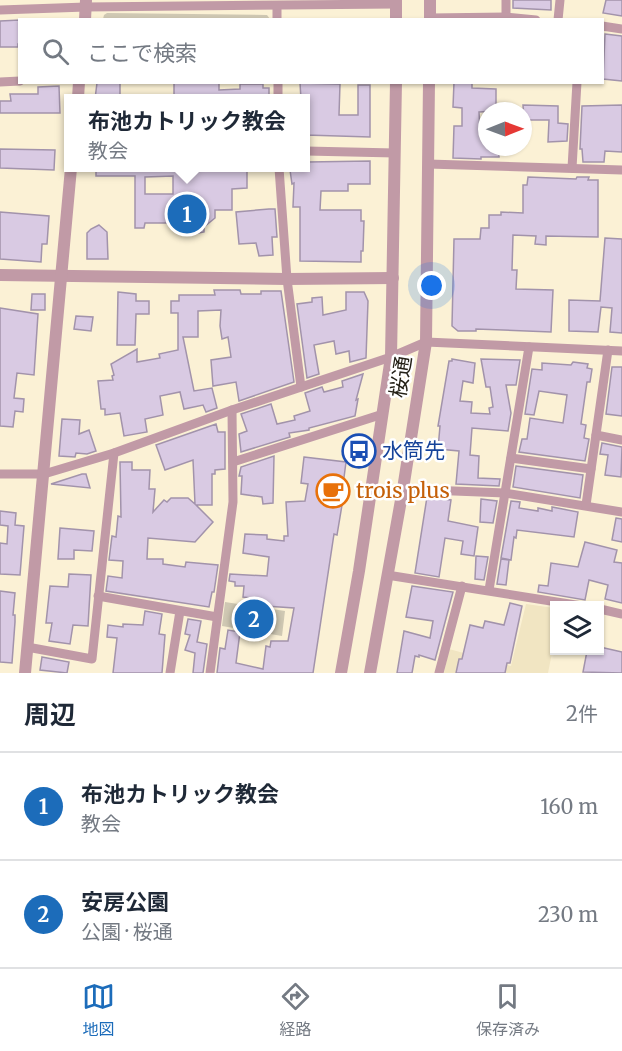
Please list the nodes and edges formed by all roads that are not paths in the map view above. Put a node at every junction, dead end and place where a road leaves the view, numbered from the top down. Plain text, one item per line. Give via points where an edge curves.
1 (430, 0) edge
2 (506, 0) edge
3 (560, 0) edge
4 (396, 2) edge
5 (314, 3) edge
6 (277, 6) junction
7 (86, 9) edge
8 (0, 10) edge
9 (506, 16) junction
10 (277, 18) edge
11 (396, 18) edge
12 (430, 18) edge
13 (455, 18) edge
14 (521, 18) edge
15 (558, 18) edge
16 (604, 27) edge
17 (622, 29) edge
18 (18, 81) edge
19 (0, 82) edge
20 (396, 84) edge
21 (429, 84) edge
22 (577, 84) edge
23 (310, 151) edge
24 (396, 153) junction
25 (428, 165) junction
26 (572, 168) junction
27 (622, 170) edge
28 (71, 172) edge
29 (279, 172) edge
30 (0, 275) edge
31 (61, 276) junction
32 (287, 279) junction
33 (393, 279) junction
34 (426, 342) junction
35 (529, 347) junction
36 (608, 350) junction
37 (622, 351) edge
38 (391, 357) junction
39 (301, 387) junction
40 (232, 410) junction
41 (383, 414) junction
42 (596, 435) junction
43 (622, 440) edge
44 (114, 453) junction
45 (511, 458) junction
46 (232, 462) junction
47 (591, 469) junction
48 (0, 474) edge
49 (44, 474) junction
50 (403, 489) junction
51 (505, 493) junction
52 (586, 505) junction
53 (622, 512) edge
54 (387, 575) junction
55 (462, 586) junction
56 (489, 590) junction
57 (98, 596) junction
58 (553, 601) edge
59 (604, 610) edge
60 (180, 611) junction
61 (622, 614) edge
62 (217, 617) junction
63 (27, 647) junction
64 (25, 673) edge
65 (170, 673) edge
66 (210, 673) edge
67 (341, 673) edge
68 (370, 673) edge
69 (439, 673) edge

1 - 12 street
2 - 9 street
3 - 15 street
4 - 5 street
4 - 11 street
5 - 6 street
6 - 7 street
6 - 10 street
7 - 8 street
9 - 13 street
9 - 14 street
16 - 17 street
18 - 19 street
20 - 24 street, 桜通
21 - 25 street, 桜通
22 - 26 street
23 - 24 street
24 - 33 street, 桜通
25 - 26 street
25 - 34 street, 桜通
26 - 27 street
28 - 31 street
29 - 32 street
30 - 31 street
31 - 32 street
31 - 49 street
32 - 33 street
32 - 39 street
33 - 38 street, 桜通
34 - 35 street
34 - 38 street
34 - 50 street, 桜通
35 - 36 street
35 - 45 street
36 - 37 street
36 - 42 street
38 - 39 street
38 - 41 street, 桜通
39 - 40 street
40 - 44 street
40 - 46 street
41 - 46 street
41 - 67 street, 桜通
42 - 43 street
42 - 47 street
44 - 49 street
44 - 57 street
45 - 47 street
45 - 51 street
46 - 62 street via 233,502
47 - 52 street
48 - 49 street
49 - 63 street
50 - 51 street
50 - 54 street, 桜通
51 - 52 street
51 - 56 street
52 - 53 street
54 - 55 street
54 - 68 street, 桜通
55 - 56 street
55 - 69 street
56 - 58 street
57 - 60 street
57 - 63 street via 92,659
59 - 61 street
60 - 62 street
60 - 65 street
62 - 66 street
63 - 64 street

